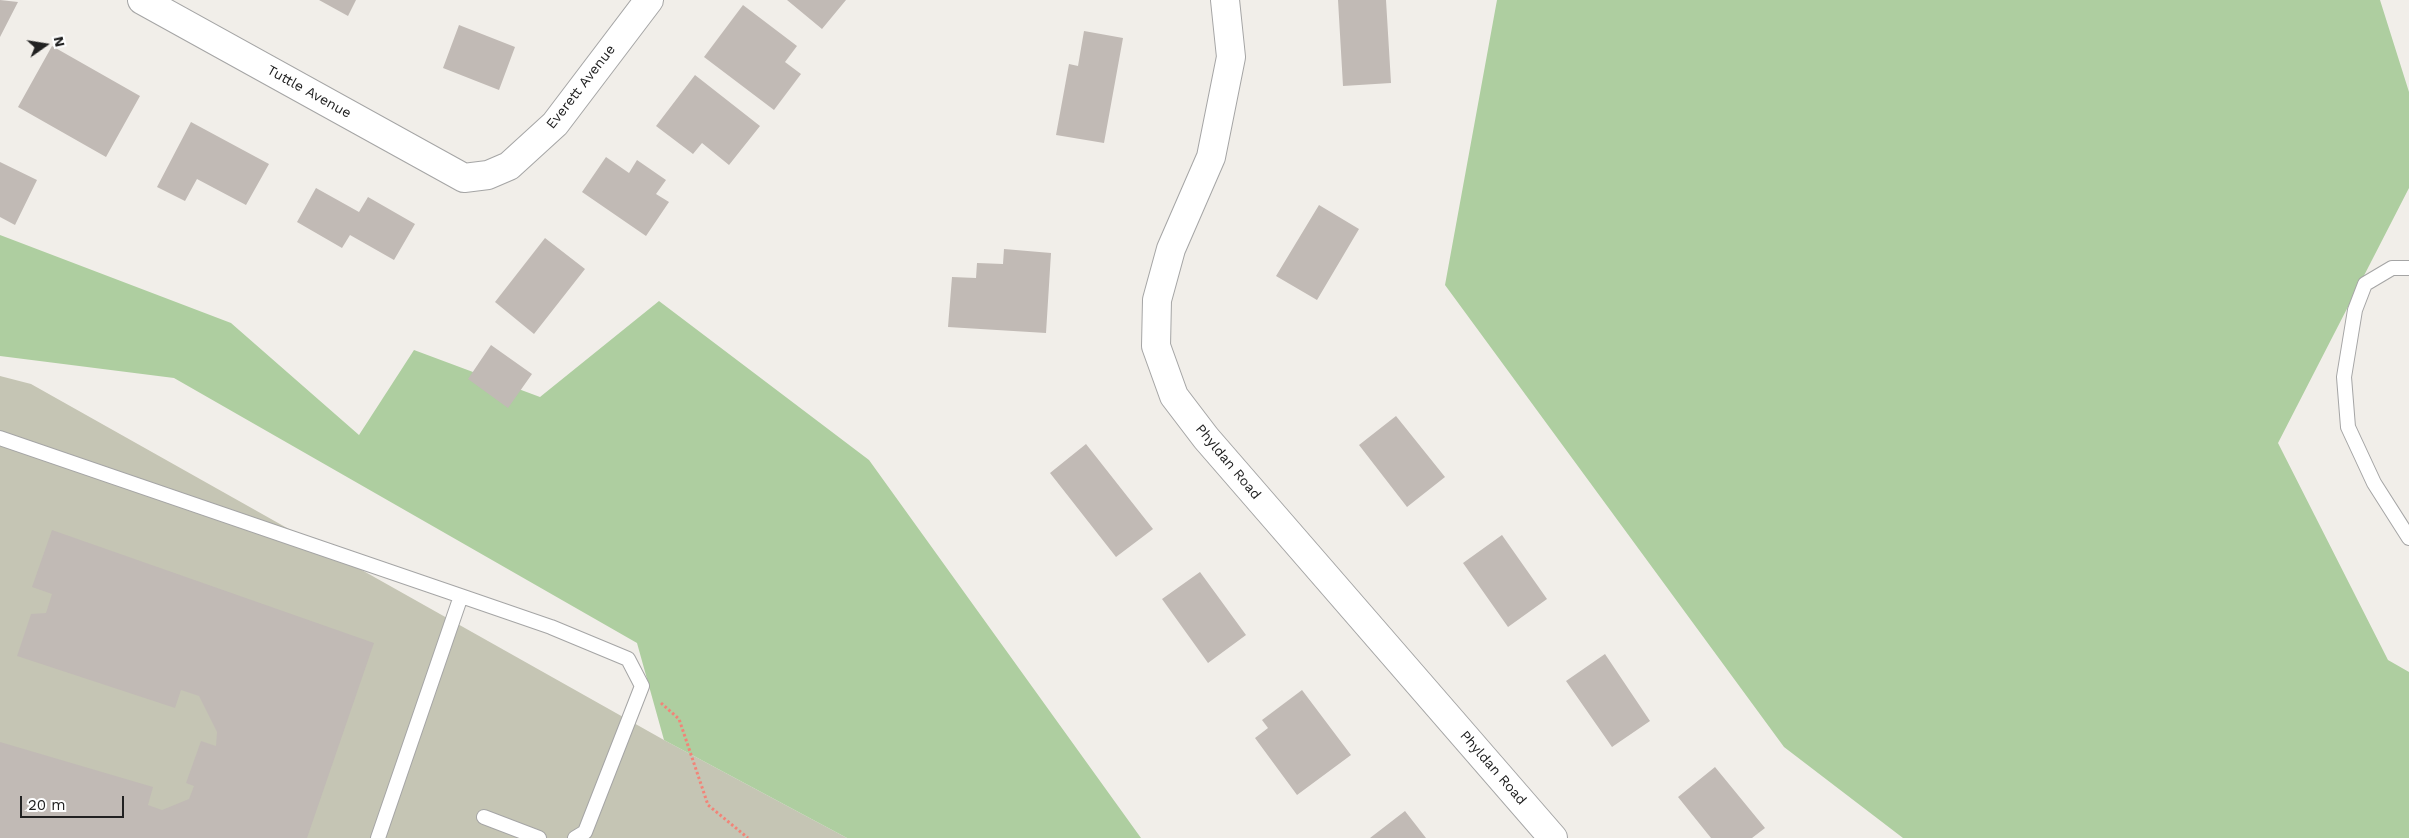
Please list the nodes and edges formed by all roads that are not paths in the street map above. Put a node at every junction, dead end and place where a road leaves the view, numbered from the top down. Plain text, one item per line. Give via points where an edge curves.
1 (142, 0) edge
2 (649, 0) edge
3 (1224, 0) edge
4 (478, 176) joint
5 (2409, 268) edge
6 (0, 438) edge
7 (2409, 538) edge
8 (462, 596) junction
9 (484, 817) dead end
10 (378, 838) edge
11 (539, 838) edge
12 (576, 838) edge
13 (1553, 838) edge

1 - 4 street, Tuttle Avenue via 464,178
2 - 4 street, Everett Avenue via 555,124 509,166
3 - 13 street, Phyldan Road via 1231,57 1211,157 1171,250 1157,300 1156,346 1174,396 1206,438
5 - 7 lane via 2392,268 2365,284 2355,310 2344,377 2348,426 2374,483
6 - 8 lane
8 - 10 lane
8 - 12 lane via 628,659 642,686 585,832
9 - 11 lane

